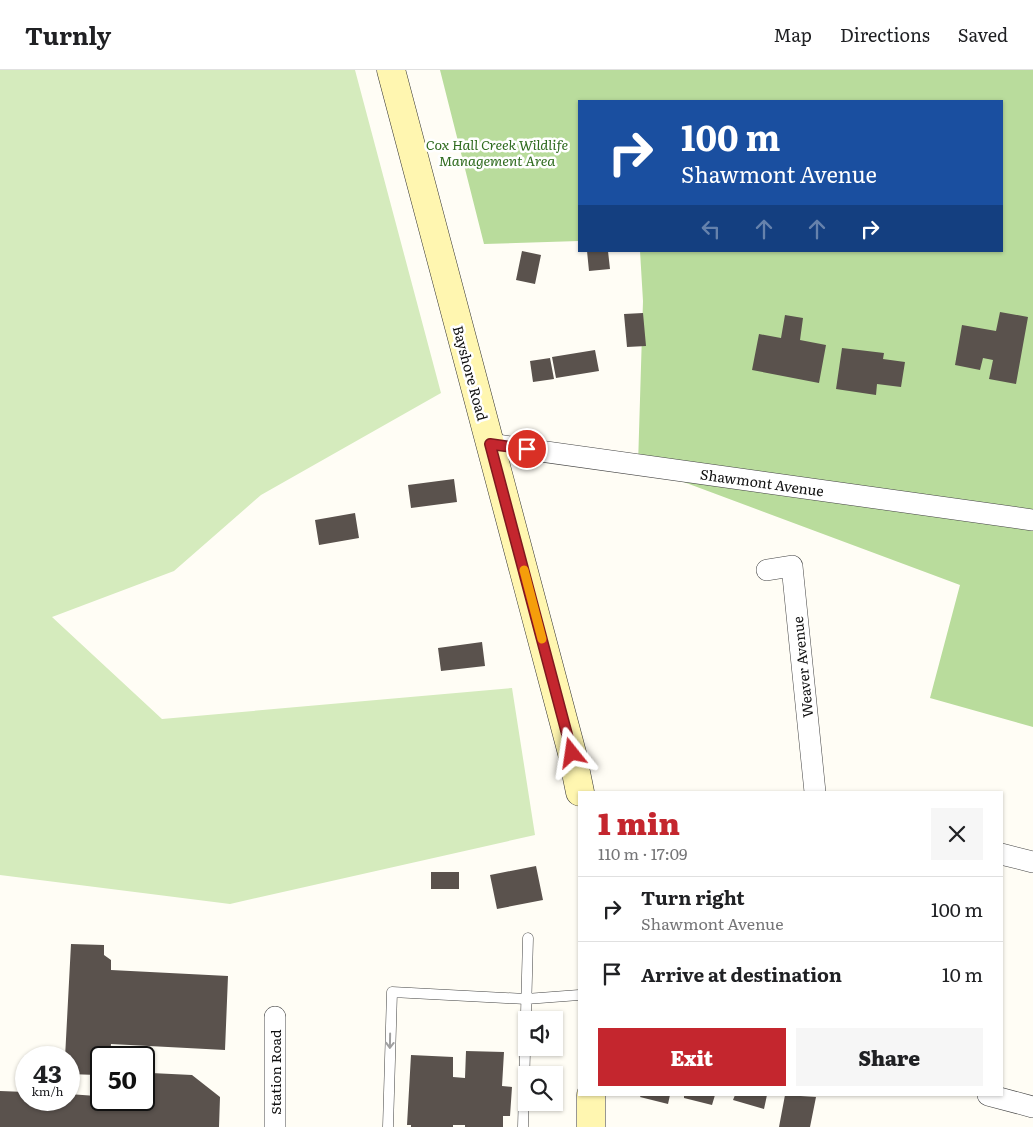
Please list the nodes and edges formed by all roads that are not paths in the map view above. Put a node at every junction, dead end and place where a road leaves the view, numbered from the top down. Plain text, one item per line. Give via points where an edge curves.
1 (391, 70) edge
2 (490, 444) junction
3 (1033, 520) edge
4 (767, 570) dead end
5 (580, 791) edge
6 (815, 791) edge
7 (1003, 854) edge
8 (1033, 862) edge
9 (528, 938) dead end
10 (578, 995) edge
11 (526, 999) junction
12 (275, 1016) dead end
13 (592, 1096) edge
14 (992, 1096) edge
15 (1033, 1107) edge
16 (275, 1127) edge
17 (388, 1127) edge
18 (523, 1127) edge
19 (591, 1127) edge

1 - 2 main road, Bayshore Road
2 - 3 street, Shawmont Avenue
2 - 5 main road, Bayshore Road
4 - 6 street, Weaver Avenue via 792,566
7 - 8 street
9 - 11 lane
10 - 11 lane
11 -> 17 lane via 392,992
11 - 18 lane
12 - 16 street, Station Road
13 - 19 main road
14 - 15 street

